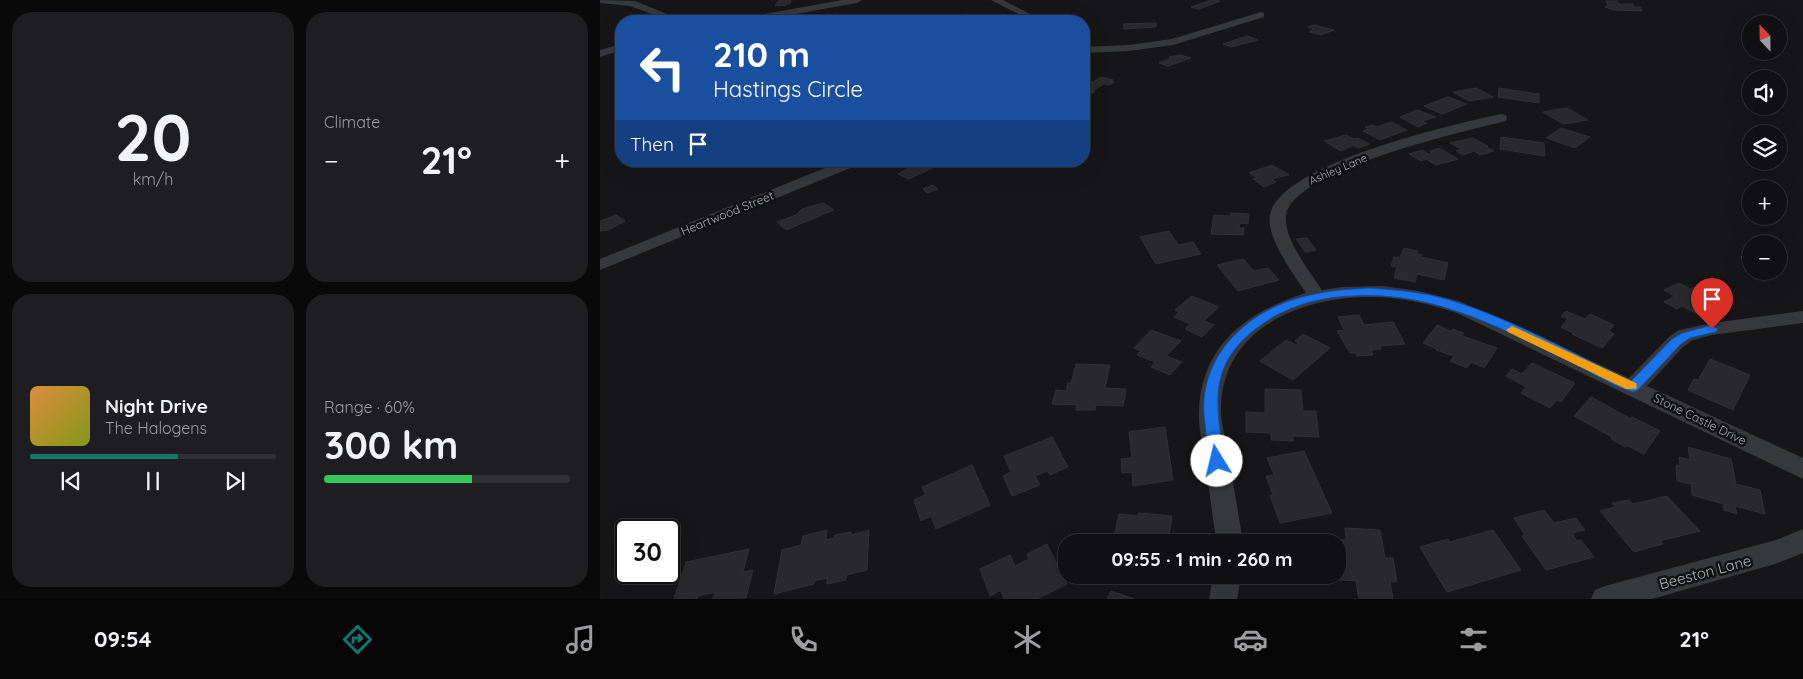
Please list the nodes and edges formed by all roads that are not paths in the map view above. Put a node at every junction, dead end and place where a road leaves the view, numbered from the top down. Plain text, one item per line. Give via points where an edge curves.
1 (600, 0) edge
2 (857, 0) edge
3 (996, 0) edge
4 (835, 2) edge
5 (663, 15) edge
6 (771, 15) edge
7 (1027, 15) edge
8 (1261, 15) dead end
9 (615, 48) edge
10 (1090, 50) edge
11 (600, 54) edge
12 (1501, 118) dead end
13 (840, 167) edge
14 (600, 264) edge
15 (1317, 296) junction
16 (1803, 318) edge
17 (1633, 387) junction
18 (1803, 469) edge
19 (1229, 534) edge
20 (1803, 541) edge
21 (1226, 584) edge
22 (1223, 599) edge
23 (1605, 599) edge

1 - 5 street via 632,3
2 - 4 street
3 - 7 street
4 - 6 street
8 - 10 street via 1173,42
9 - 11 street
12 - 15 street, Ashley Lane via 1449,130 1349,163 1322,174 1286,198 1278,214 1280,234
13 - 14 street, Heartwood Street
15 - 17 street, Stone Castle Drive via 1380,292 1446,302 1483,316
15 - 19 street, Stone Castle Drive via 1270,313 1245,330 1225,353 1213,380 1210,411
16 - 17 street via 1712,329 1686,336 1676,342
17 - 18 street, Stone Castle Drive
20 - 23 street, Beeston Lane via 1778,551
21 - 22 street

